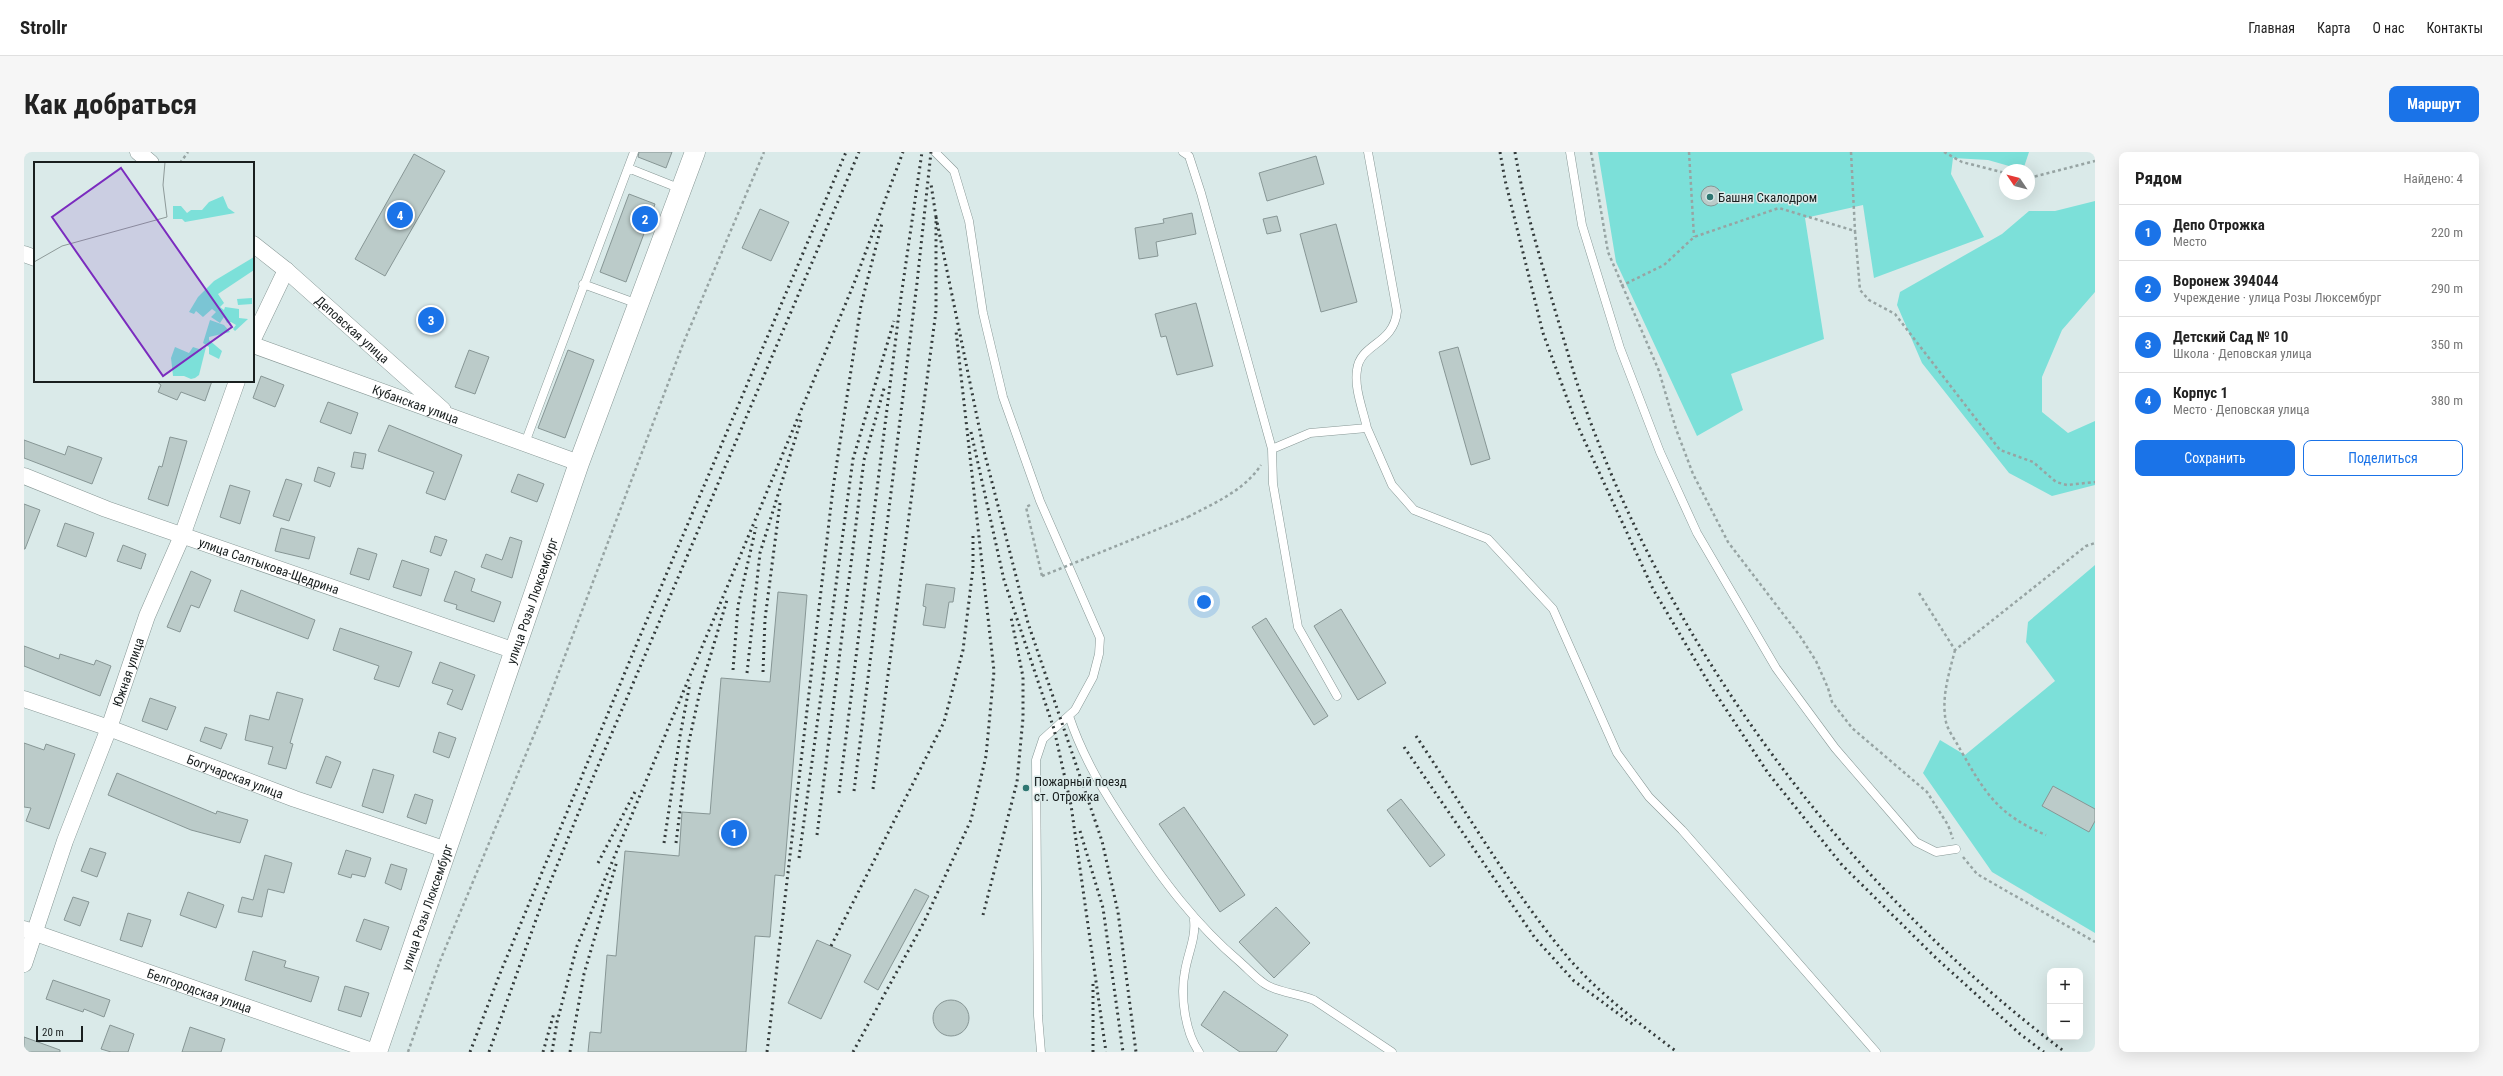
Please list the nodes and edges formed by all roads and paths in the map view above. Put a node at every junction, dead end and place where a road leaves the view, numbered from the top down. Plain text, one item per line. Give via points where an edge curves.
1 (138, 152) edge
2 (188, 152) edge
3 (634, 152) edge
4 (695, 152) edge
5 (764, 152) edge
6 (935, 152) edge
7 (1183, 152) edge
8 (1368, 152) edge
9 (1570, 152) edge
10 (1591, 152) edge
11 (1689, 152) edge
12 (1851, 152) edge
13 (1944, 152) edge
14 (2095, 161) edge
15 (150, 162) edge
16 (181, 162) edge
17 (628, 168) junction
18 (1999, 171) edge
19 (2035, 176) edge
20 (681, 189) junction
21 (1855, 232) junction
22 (1694, 237) junction
23 (254, 245) edge
24 (24, 254) edge
25 (34, 258) edge
26 (286, 270) junction
27 (583, 284) junction
28 (1621, 286) junction
29 (638, 304) junction
30 (254, 337) edge
31 (254, 344) edge
32 (237, 382) edge
33 (450, 416) junction
34 (1367, 428) junction
35 (525, 443) junction
36 (1272, 449) junction
37 (579, 463) junction
38 (24, 476) edge
39 (2095, 482) edge
40 (1026, 507) dead end
41 (182, 536) junction
42 (2095, 543) edge
43 (1919, 593) dead end
44 (1954, 650) junction
45 (515, 652) junction
46 (1337, 696) dead end
47 (24, 699) edge
48 (1069, 716) junction
49 (109, 728) junction
50 (2046, 835) dead end
51 (1956, 848) junction
52 (447, 850) junction
53 (1194, 920) junction
54 (29, 931) edge
55 (2095, 942) edge
56 (24, 964) edge
57 (376, 1052) edge
58 (408, 1052) edge
59 (1041, 1052) edge
60 (1198, 1052) edge
61 (1392, 1052) edge
62 (1876, 1052) edge

1 - 15 street
2 - 16 path
3 - 17 lane
4 - 20 street, улица Розы Люксембург
5 - 58 path via 683,344 546,706 440,961
6 - 48 lane via 954,171 970,221 983,313 1003,397 1040,501 1100,638 1100,654 1093,677
7 - 36 lane via 1190,156
8 - 34 lane via 1397,311 1396,324 1390,334 1367,351 1357,368 1356,379
9 - 51 lane via 1582,225 1620,348 1660,452 1697,533 1776,668 1835,748 1916,842 1936,852
10 - 28 path via 1608,252
11 - 22 path
12 - 21 path
13 - 18 path via 1962,162
14 - 19 path
17 - 20 lane
17 - 27 lane
20 - 29 street, улица Розы Люксембург
21 - 22 path via 1779,208
21 - 39 path via 1860,290 1869,300 1895,314 2000,450 2032,462 2056,482 2067,485
22 - 28 path via 1664,264
23 - 26 street, Деповская улица
24 - 25 street
26 - 30 street
26 - 33 street, Деповская улица
27 - 29 lane
27 - 35 lane
28 - 51 path via 1658,371 1693,474 1728,542 1800,636 1816,661 1832,702 1852,728 1927,792 1948,825
29 - 37 street, улица Розы Люксембург
31 - 33 street, Кубанская улица
32 - 41 street, Южная улица
33 - 35 street, Кубанская улица
34 - 36 lane via 1310,433
34 - 62 lane via 1392,485 1414,510 1488,539 1553,608 1617,752 1649,796 1682,830
35 - 37 street, Кубанская улица
36 - 40 path, bridge via 1252,478 1229,496 1188,517 1042,576
36 - 46 lane via 1273,484 1298,627
37 - 45 street, улица Розы Люксембург
38 - 41 street, улица Салтыкова-Щедрина
41 - 45 street, улица Салтыкова-Щедрина
41 - 49 street, Южная улица via 147,616
42 - 44 path via 2086,546
43 - 44 path
44 - 50 path via 1944,691 1946,723 1995,804 2022,825
45 - 52 street, улица Розы Люксембург
47 - 49 street, Богучарская улица
48 - 53 lane via 1080,749 1109,799
48 - 59 lane via 1042,739 1036,760 1038,1016
49 - 52 street, Богучарская улица via 295,799
49 - 54 street, Южная улица
51 - 55 path via 1977,874
52 - 57 street, улица Розы Люксембург
53 - 60 lane via 1194,937 1184,972 1184,994 1189,1032
53 - 61 lane via 1266,984 1277,989 1300,993 1314,1000
54 - 56 street, Южная улица
54 - 57 street, Белгородская улица

